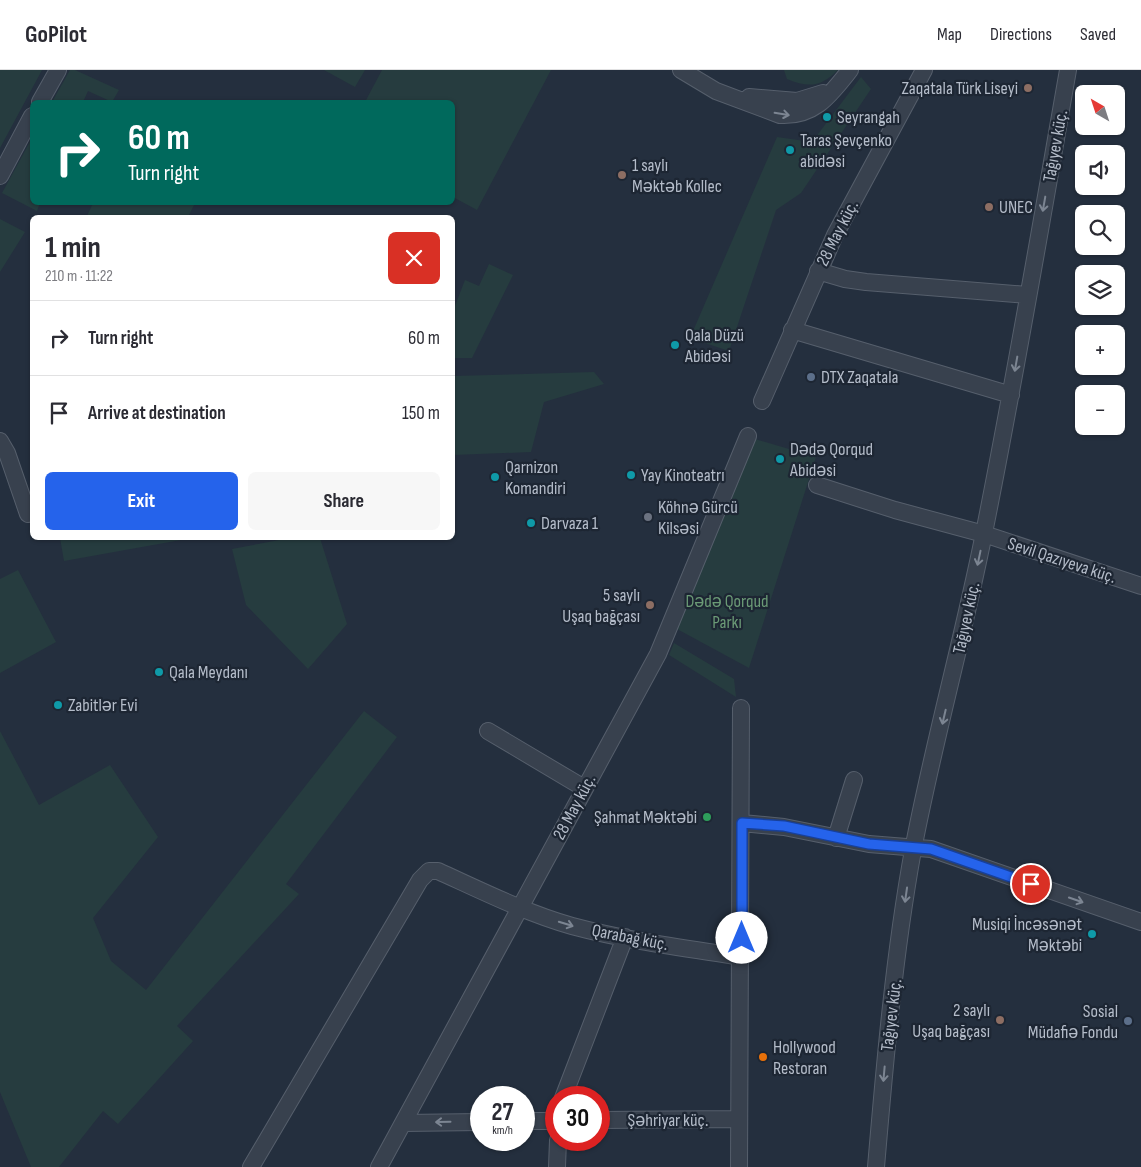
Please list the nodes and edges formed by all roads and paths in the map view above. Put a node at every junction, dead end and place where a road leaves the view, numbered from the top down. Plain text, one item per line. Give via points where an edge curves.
1 (58, 70) edge
2 (680, 70) edge
3 (850, 70) edge
4 (924, 70) edge
5 (1068, 70) edge
6 (41, 100) edge
7 (30, 120) edge
8 (0, 176) edge
9 (818, 271) junction
10 (1028, 295) junction
11 (792, 330) junction
12 (1011, 396) junction
13 (762, 402) dead end
14 (748, 436) dead end
15 (0, 441) edge
16 (817, 485) dead end
17 (28, 514) dead end
18 (984, 534) junction
19 (1141, 586) edge
20 (741, 708) dead end
21 (488, 731) dead end
22 (854, 780) dead end
23 (584, 788) junction
24 (742, 823) junction
25 (836, 838) junction
26 (914, 847) junction
27 (520, 908) junction
28 (1141, 922) edge
29 (625, 938) junction
30 (742, 957) junction
31 (568, 1086) edge
32 (738, 1119) junction
33 (610, 1120) edge
34 (470, 1122) edge
35 (404, 1123) junction
36 (558, 1151) edge
37 (251, 1167) edge
38 (378, 1167) edge
39 (557, 1167) edge
40 (739, 1167) edge
41 (876, 1167) edge

1 - 6 street
2 - 3 street via 716,91 780,115 800,115 820,104
4 - 9 street, 28 May küç.
5 -> 10 street, Tağıyev küç.
7 - 8 street
9 - 10 street via 866,282
9 - 11 street, 28 May küç.
10 -> 12 street, Tağıyev küç.
11 - 12 street
11 - 13 street, 28 May küç.
12 - 18 street, Tağıyev küç.
14 - 23 street, 28 May küç. via 667,634
15 - 17 street
16 - 18 street, Sevil Qazıyeva küç.
18 - 19 street, Sevil Qazıyeva küç.
18 -> 26 street, Tağıyev küç.
20 - 24 street
21 - 23 street
22 - 25 street
23 - 27 street, 28 May küç.
24 - 25 street via 768,824
24 - 30 street
25 - 26 street
26 -> 28 street via 950,854
26 -> 41 street, Tağıyev küç. via 888,1038
27 -> 29 street, Qarabağ küç. via 573,926
27 - 35 street, 28 May küç.
27 - 37 street, Qarabağ küç. via 438,871 429,871 420,880
29 - 30 street, Qarabağ küç.
29 - 31 street
30 - 32 street
32 - 33 street, Şəhriyar küç.
32 - 40 street
34 -> 35 street
35 - 38 street, 28 May küç.
36 - 39 street

